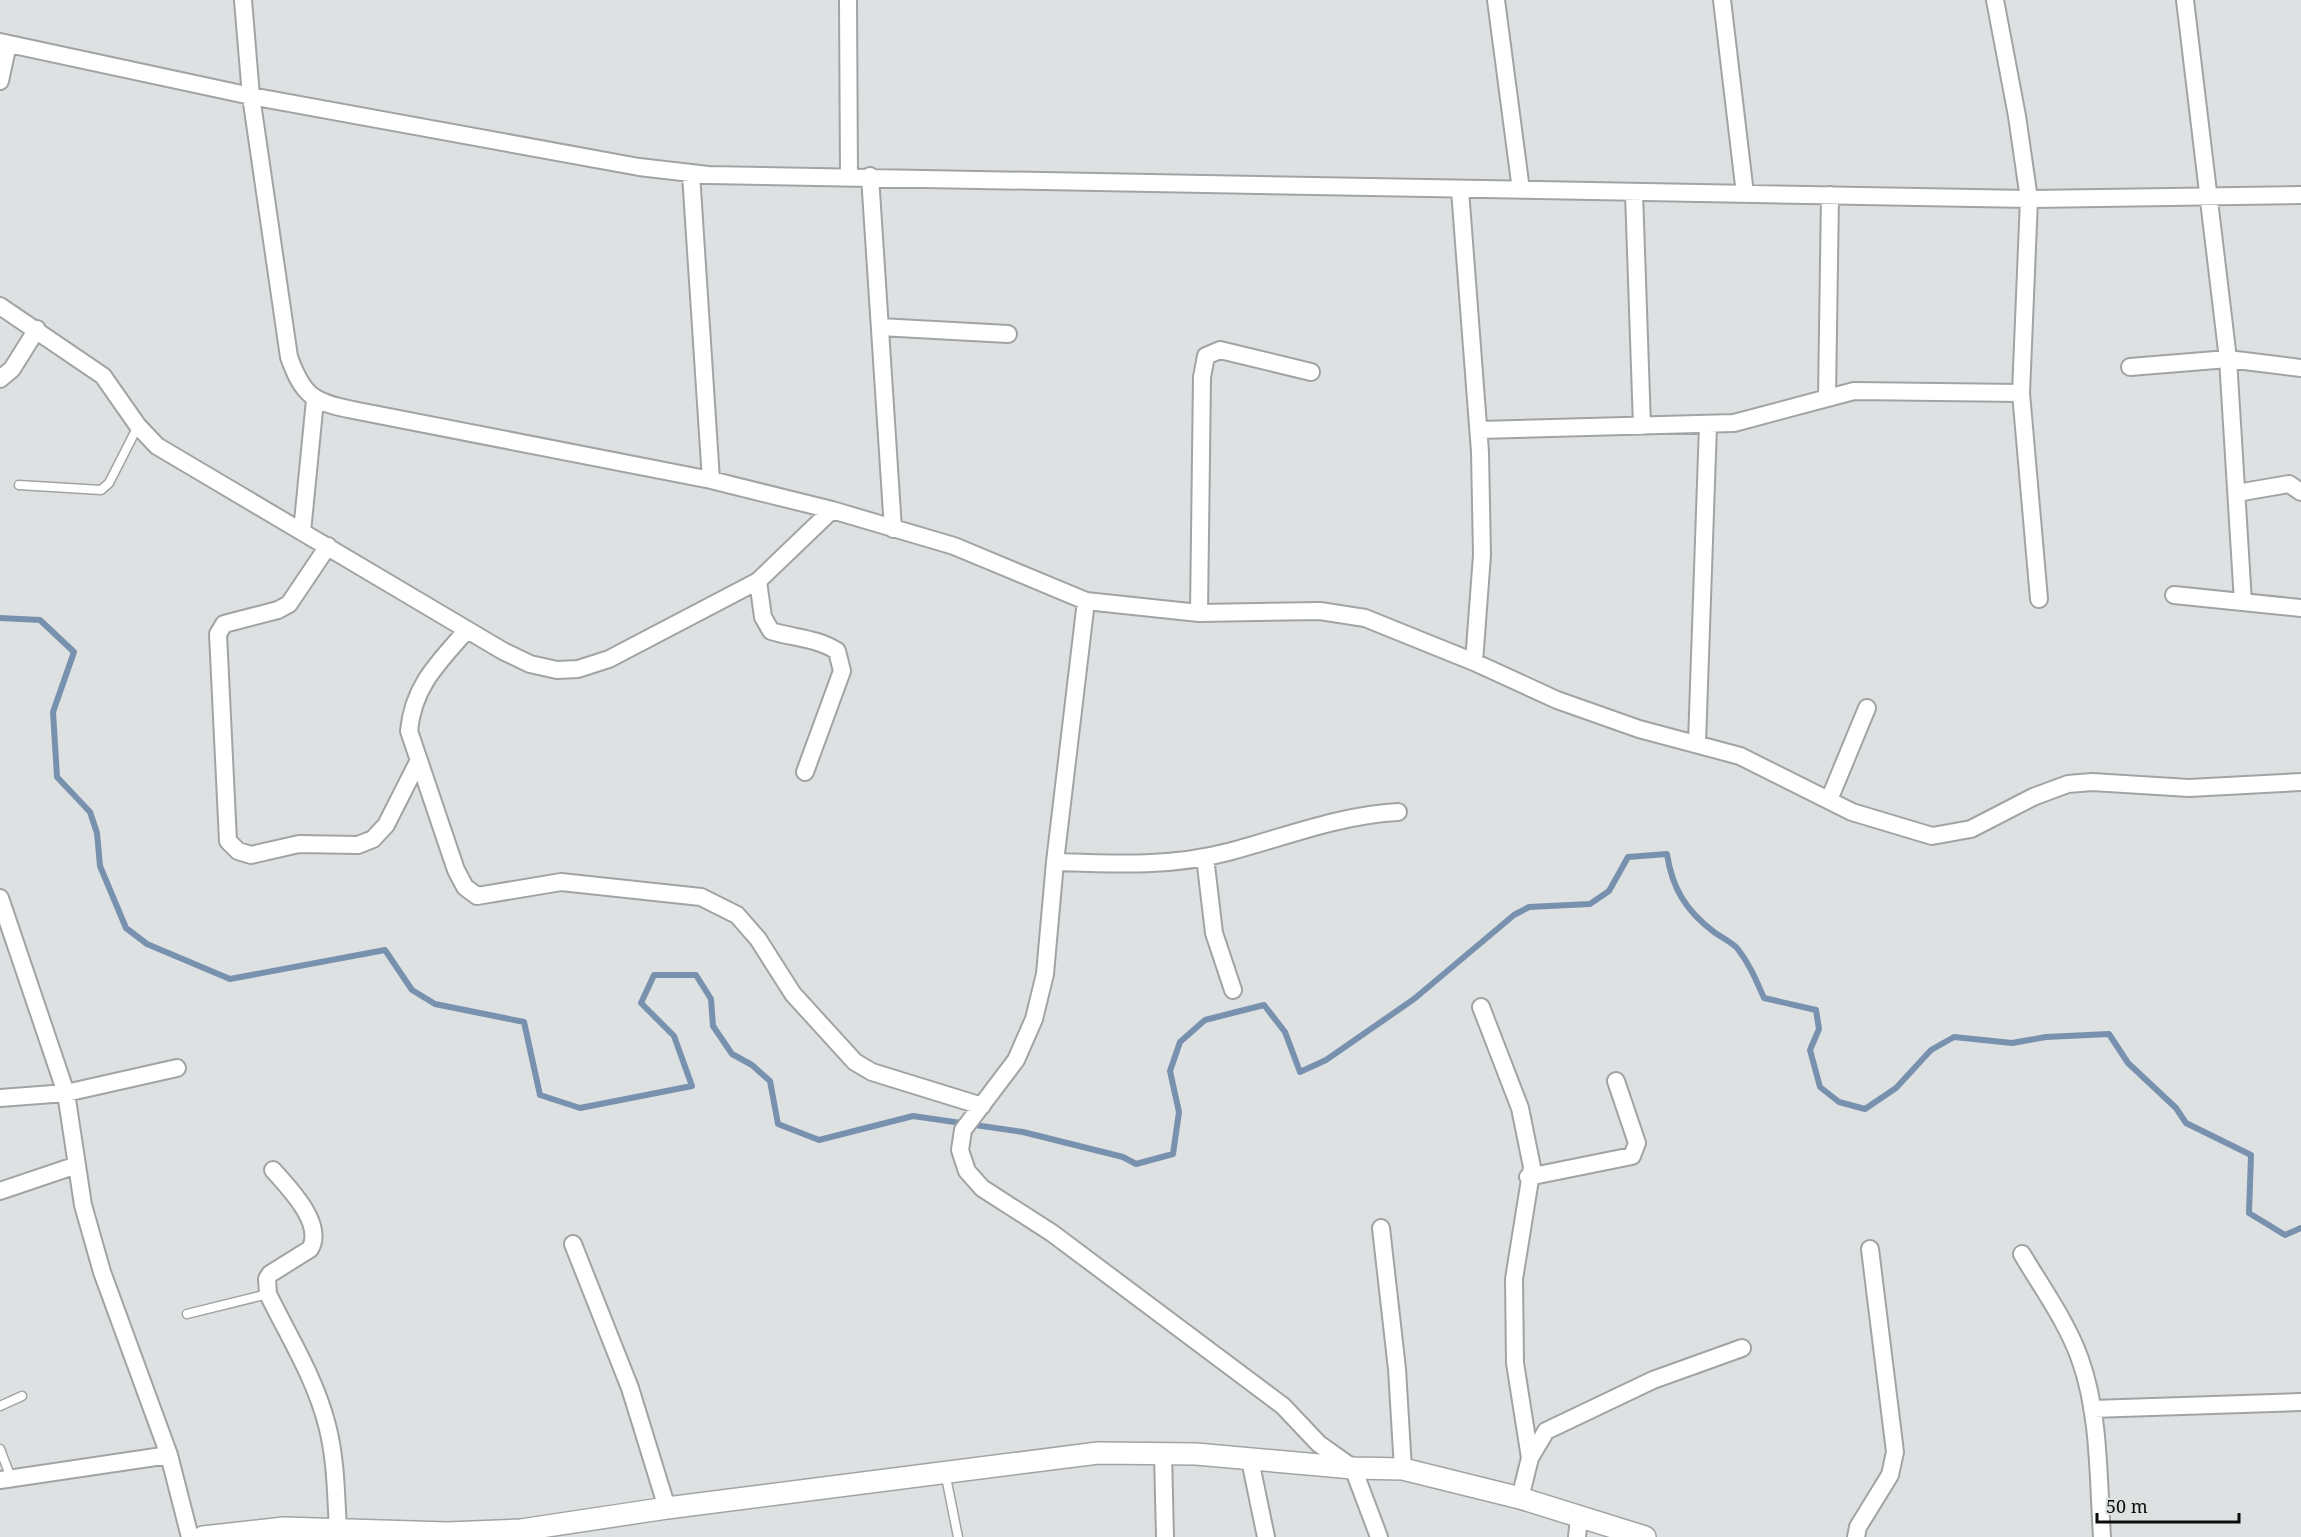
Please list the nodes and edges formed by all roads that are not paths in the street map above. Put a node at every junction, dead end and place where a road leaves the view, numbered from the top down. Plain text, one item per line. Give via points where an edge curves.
1 (243, 0) edge
2 (848, 0) edge
3 (1496, 0) edge
4 (1722, 0) edge
5 (1995, 0) edge
6 (2185, 0) edge
7 (4, 43) edge
8 (0, 81) edge
9 (251, 96) junction
10 (691, 174) junction
11 (849, 176) junction
12 (870, 176) junction
13 (1460, 190) junction
14 (1521, 190) junction
15 (1634, 193) junction
16 (1745, 194) junction
17 (1830, 195) junction
18 (2211, 195) junction
19 (2301, 195) edge
20 (2029, 199) junction
21 (0, 306) edge
22 (880, 327) junction
23 (37, 329) junction
24 (1008, 334) dead end
25 (2228, 359) junction
26 (2130, 367) dead end
27 (2301, 368) edge
28 (1311, 372) dead end
29 (0, 379) edge
30 (2021, 393) junction
31 (1827, 397) junction
32 (315, 400) junction
33 (1708, 425) junction
34 (138, 426) junction
35 (1642, 426) junction
36 (1479, 430) junction
37 (711, 480) junction
38 (19, 485) dead end
39 (2301, 492) edge
40 (2236, 494) junction
41 (832, 510) junction
42 (893, 529) junction
43 (302, 532) junction
44 (328, 546) junction
45 (758, 581) junction
46 (2174, 595) dead end
47 (2039, 599) dead end
48 (1086, 601) junction
49 (2243, 602) junction
50 (2301, 608) edge
51 (1199, 613) junction
52 (467, 630) junction
53 (1474, 662) junction
54 (1867, 708) dead end
55 (1697, 743) junction
56 (419, 760) junction
57 (805, 772) dead end
58 (2301, 782) edge
59 (1829, 800) junction
60 (1398, 812) dead end
61 (1205, 857) junction
62 (1055, 862) junction
63 (0, 898) edge
64 (1233, 990) dead end
65 (1481, 1007) dead end
66 (177, 1068) dead end
67 (1617, 1081) dead end
68 (66, 1093) junction
69 (0, 1098) edge
70 (982, 1106) junction
71 (77, 1165) junction
72 (273, 1170) dead end
73 (1528, 1177) junction
74 (0, 1191) edge
75 (1381, 1228) dead end
76 (573, 1244) dead end
77 (1870, 1249) dead end
78 (2022, 1254) dead end
79 (268, 1294) junction
80 (187, 1314) dead end
81 (1742, 1348) dead end
82 (22, 1396) dead end
83 (2301, 1402) edge
84 (0, 1406) edge
85 (2092, 1409) junction
86 (0, 1449) edge
87 (1163, 1454) junction
88 (169, 1455) junction
89 (1530, 1458) junction
90 (1250, 1460) junction
91 (1353, 1468) junction
92 (1403, 1469) junction
93 (944, 1472) junction
94 (5, 1479) edge
95 (1520, 1498) junction
96 (667, 1508) junction
97 (1578, 1528) edge
98 (338, 1531) junction
99 (523, 1533) edge
100 (190, 1537) edge
101 (203, 1537) edge
102 (958, 1537) edge
103 (1165, 1537) edge
104 (1266, 1537) edge
105 (1379, 1537) edge
106 (1645, 1537) edge
107 (1856, 1537) edge
108 (2102, 1537) edge

1 - 9 street
2 - 11 street
3 - 14 street
4 - 16 street
5 - 20 street via 2018,116
6 - 18 street
7 - 8 street
7 - 9 street
9 - 10 street
9 - 32 street via 289,357 296,376
10 - 11 street
10 - 37 street
11 - 12 street
12 - 13 street
12 - 22 street
13 - 14 street
13 - 36 street
14 - 15 street
15 - 16 street
15 - 35 street
16 - 17 street
17 - 20 street
17 - 31 street
18 - 19 street
18 - 20 street
18 - 25 street
20 - 30 street
21 - 23 street
22 - 24 street
22 - 42 street
23 - 29 street via 12,369
23 - 34 street via 104,376
25 - 26 street
25 - 27 street
25 - 40 street
28 - 51 street via 1220,350 1206,356 1202,377
30 - 31 street via 1854,391
30 - 47 street
31 - 33 street via 1741,421
32 - 37 street
32 - 43 street
33 - 35 street
33 - 55 street
34 - 38 lane via 109,483 101,490
34 - 43 street via 157,446
35 - 36 street
36 - 53 street via 1482,555
37 - 41 street
39 - 40 street via 2289,484
40 - 49 street
41 - 42 street
41 - 45 street
42 - 48 street via 954,546
43 - 44 street
44 - 52 street
44 - 56 street via 289,604 224,624 218,634 228,841 251,855 299,844 358,845 373,839 386,825
45 - 52 street via 632,649 578,669 557,670 530,664
45 - 57 street via 763,617 771,632 822,641 837,651 842,671
46 - 49 street
48 - 51 street
48 - 62 street
49 - 50 street
51 - 53 street via 1345,614 1365,618
52 - 56 street via 434,668 411,708 409,731
53 - 55 street via 1593,714
54 - 59 street
55 - 59 street via 1751,761
56 - 70 street via 456,870 465,887 477,896 561,882 701,897 737,915 799,1001 855,1062 872,1072
58 - 59 street via 2189,788 2068,784 1971,829 1932,836 1865,817
60 - 61 street via 1347,818
61 - 62 street via 1132,864
61 - 64 street via 1214,933
62 - 70 street via 1045,974 1034,1019 1016,1060
63 - 68 street
65 - 73 street via 1520,1108 1532,1167
66 - 68 street
67 - 73 street via 1636,1143 1632,1156
68 - 69 street
68 - 71 street
70 - 91 street via 963,1130 960,1150 967,1171 982,1188 1052,1233 1283,1407 1319,1444
71 - 74 street
71 - 88 street via 102,1272
72 - 79 street via 302,1202 314,1243 270,1274
73 - 89 street via 1514,1279 1515,1363
75 - 92 street via 1397,1369
76 - 96 street via 630,1388
77 - 107 street via 1895,1452 1890,1475
78 - 85 street via 2073,1341
79 - 80 lane
79 - 98 street via 310,1376 327,1424
81 - 89 street via 1653,1380 1546,1431
82 - 84 lane
83 - 85 street
85 - 108 street
86 - 94 lane
87 - 90 street
87 - 93 street via 1065,1455
87 - 103 street
88 - 94 street
88 - 100 street
89 - 95 street
90 - 91 street
90 - 104 street
91 - 92 street
91 - 105 street
92 - 95 street
93 - 96 street
93 - 102 lane
95 - 97 street
96 - 99 street
97 - 106 street
98 - 99 street
98 - 101 street via 284,1528

